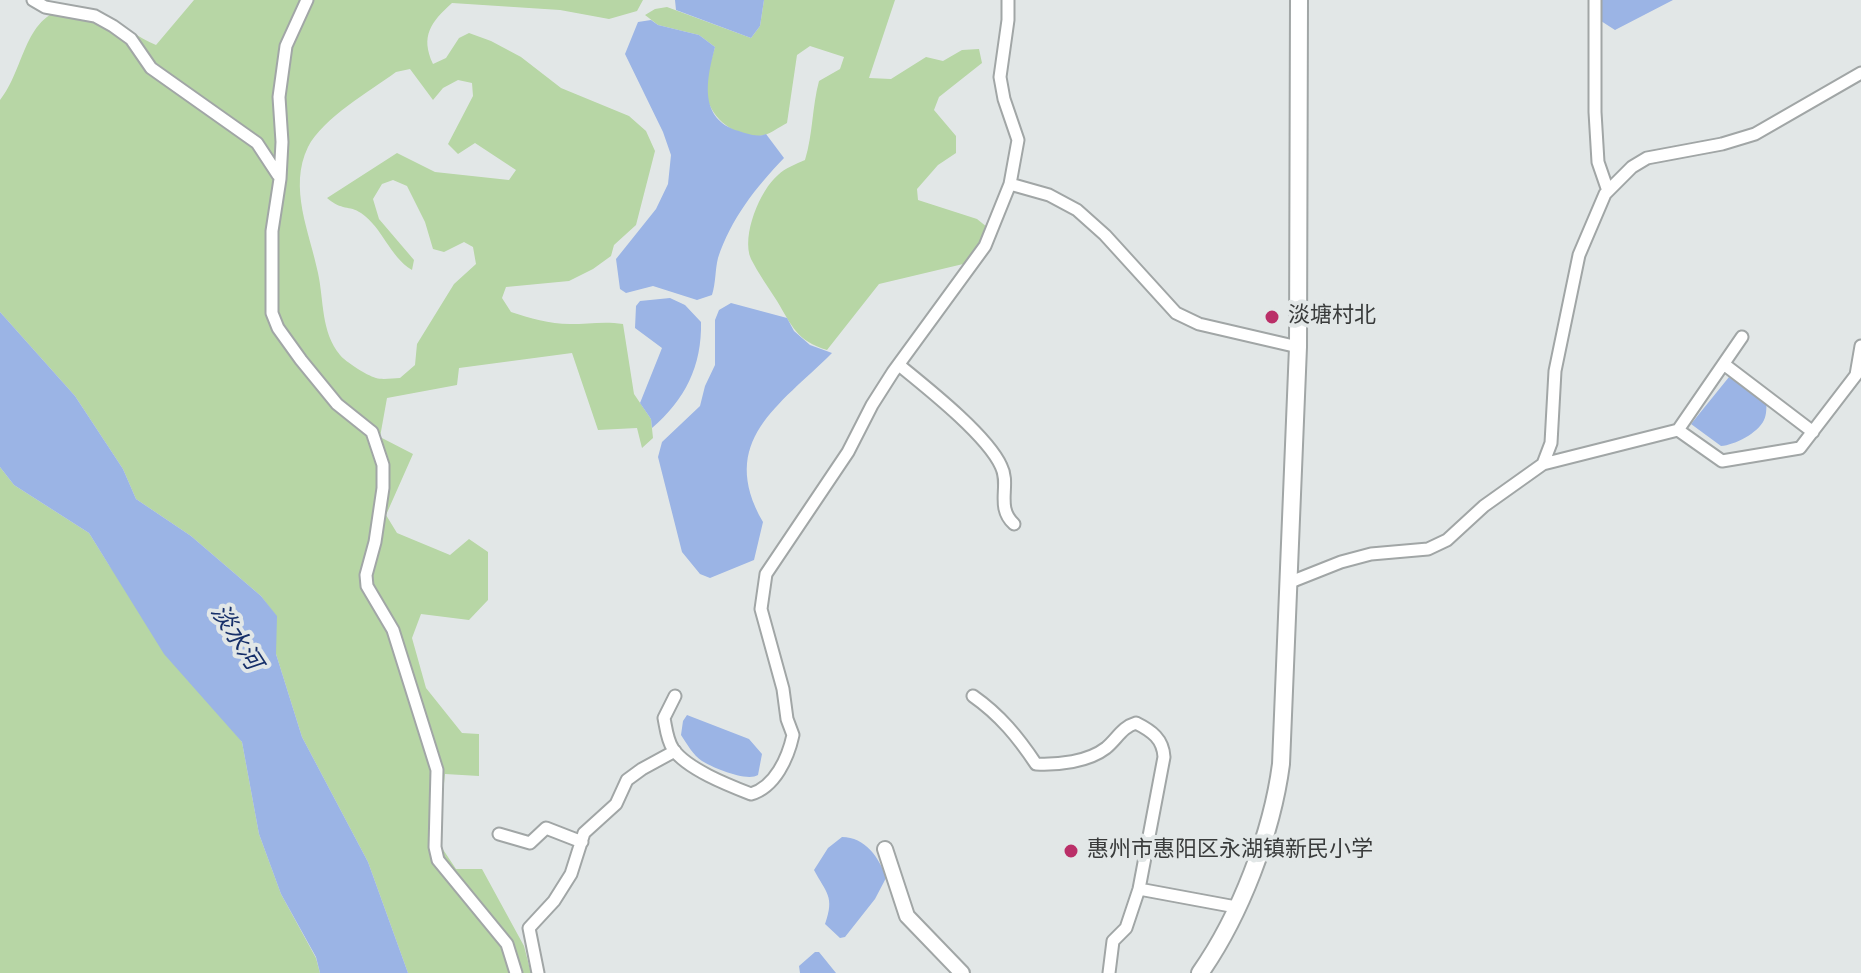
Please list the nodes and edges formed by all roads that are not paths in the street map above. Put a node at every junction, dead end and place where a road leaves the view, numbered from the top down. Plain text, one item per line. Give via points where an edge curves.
1 (33, 0) edge
2 (307, 0) edge
3 (1008, 0) edge
4 (1299, 0) edge
5 (1595, 0) edge
6 (1861, 73) edge
7 (280, 179) junction
8 (1010, 184) junction
9 (1608, 191) junction
10 (1742, 337) dead end
11 (1861, 346) edge
12 (1298, 347) junction
13 (899, 365) junction
14 (1725, 365) junction
15 (1678, 430) junction
16 (1813, 432) junction
17 (1543, 464) junction
18 (1014, 524) dead end
19 (1288, 583) junction
20 (675, 696) dead end
21 (973, 696) dead end
22 (675, 751) junction
23 (499, 834) dead end
24 (582, 842) junction
25 (885, 849) dead end
26 (1139, 889) junction
27 (1236, 907) junction
28 (516, 973) edge
29 (538, 973) edge
30 (962, 973) edge
31 (1109, 973) edge
32 (1200, 973) edge

1 - 7 street via 95,16 131,39 151,68 257,143
2 - 7 street via 286,46 279,97
3 - 8 street via 1000,77 1018,140
4 - 12 main road
5 - 9 street via 1598,162
6 - 9 street via 1755,134 1647,158
7 - 28 street via 272,231 272,313 337,404 372,432 383,465 383,488 367,586 393,630 437,770 438,860 507,944
8 - 12 street via 1077,210 1176,313 1199,324
8 - 13 street via 985,246
9 - 17 street via 1579,255 1555,371 1551,443
10 - 14 street
11 - 16 street via 1856,375
12 - 19 main road
13 - 18 street via 993,453 1003,468 1002,500
13 - 22 street via 766,574 761,609 793,735 782,766 751,794
14 - 15 street
14 - 16 street
15 - 16 street via 1722,461 1800,448
15 - 17 street
17 - 19 street via 1447,540 1428,549 1371,554
19 - 27 main road via 1280,775 1263,840
20 - 22 street via 664,718
21 - 26 street via 1016,734 1036,764 1087,758 1136,723 1152,730 1164,757
22 - 24 street via 627,780 616,804 590,825
23 - 24 street via 530,843 546,828
24 - 29 street via 571,874 529,928
25 - 30 street via 907,916
26 - 27 street
26 - 31 street via 1126,928 1113,941
27 - 32 main road

